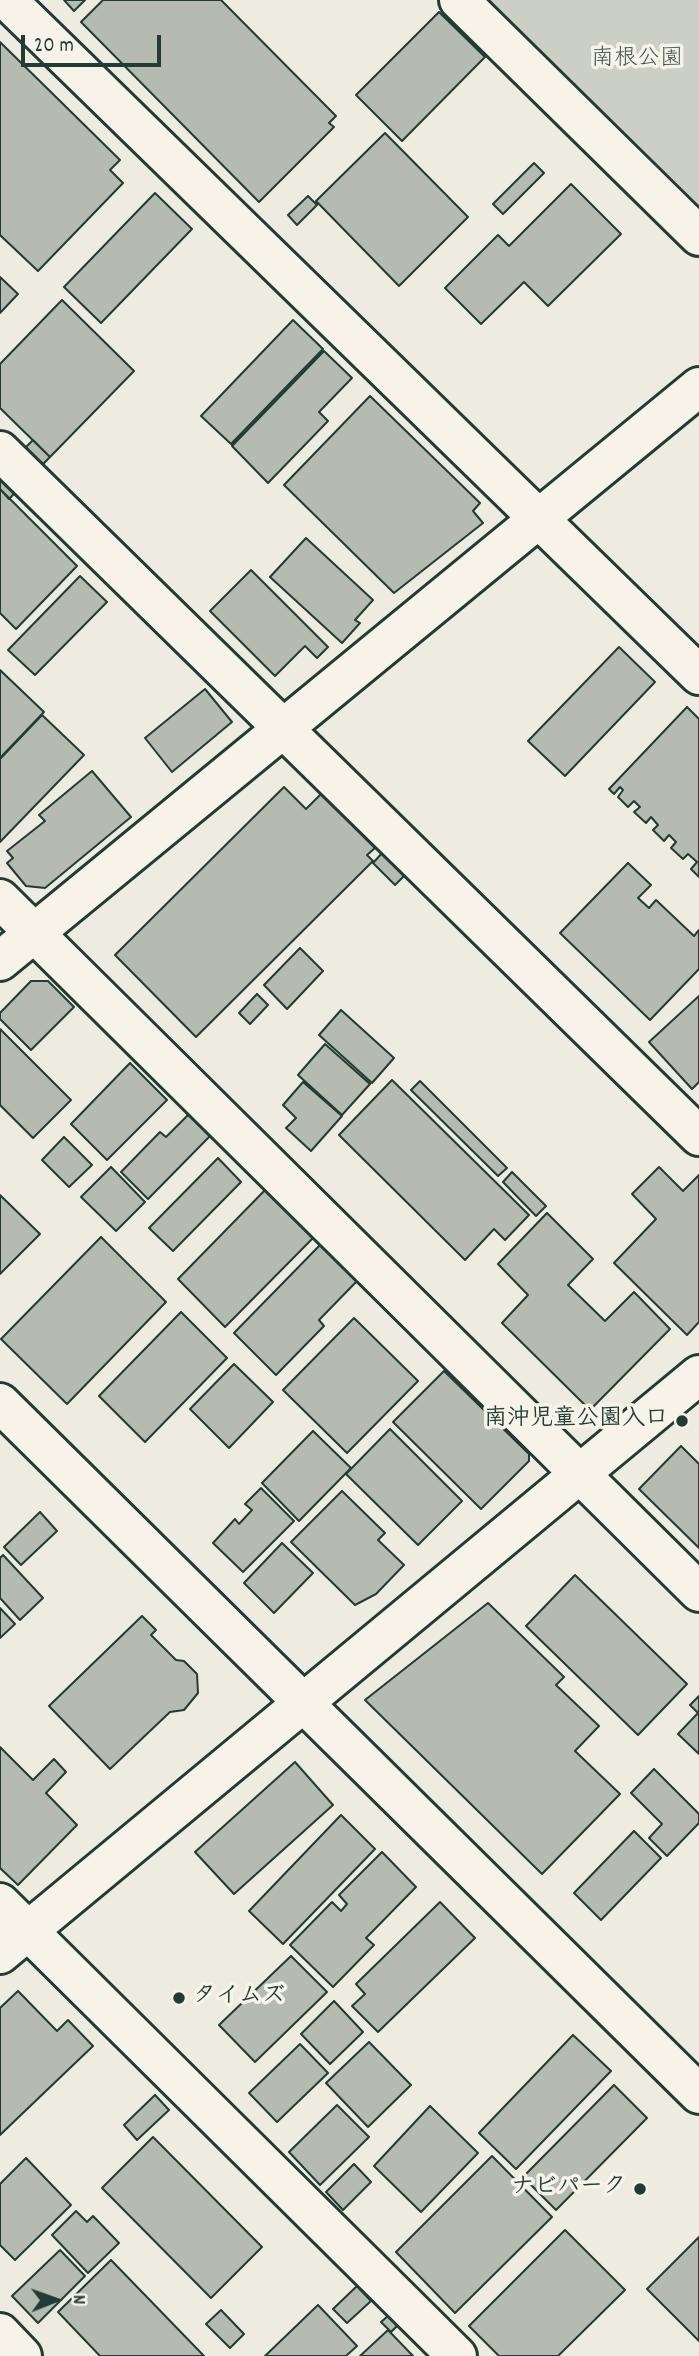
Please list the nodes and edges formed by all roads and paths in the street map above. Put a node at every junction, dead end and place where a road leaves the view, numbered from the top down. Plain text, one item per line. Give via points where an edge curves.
1 (7, 0) edge
2 (459, 0) edge
3 (699, 236) edge
4 (699, 387) edge
5 (0, 451) edge
6 (537, 519) junction
7 (699, 675) edge
8 (283, 730) junction
9 (0, 899) edge
10 (34, 933) junction
11 (0, 961) edge
12 (699, 1136) edge
13 (699, 1375) edge
14 (0, 1403) edge
15 (579, 1474) junction
16 (699, 1592) edge
17 (303, 1704) junction
18 (0, 1903) edge
19 (14, 1942) edge
20 (699, 2094) edge
21 (0, 2333) edge
22 (22, 2356) edge
23 (457, 2356) edge

1 - 6 street
2 - 3 street
4 - 6 street
5 - 8 street
6 - 7 street
6 - 8 street
8 - 10 street
8 - 12 street
9 - 10 street
10 - 11 street
10 - 15 street
13 - 15 street
14 - 17 street
15 - 16 street
15 - 17 street
17 - 19 street
17 - 20 street
18 - 19 street
19 - 23 street
21 - 22 street

